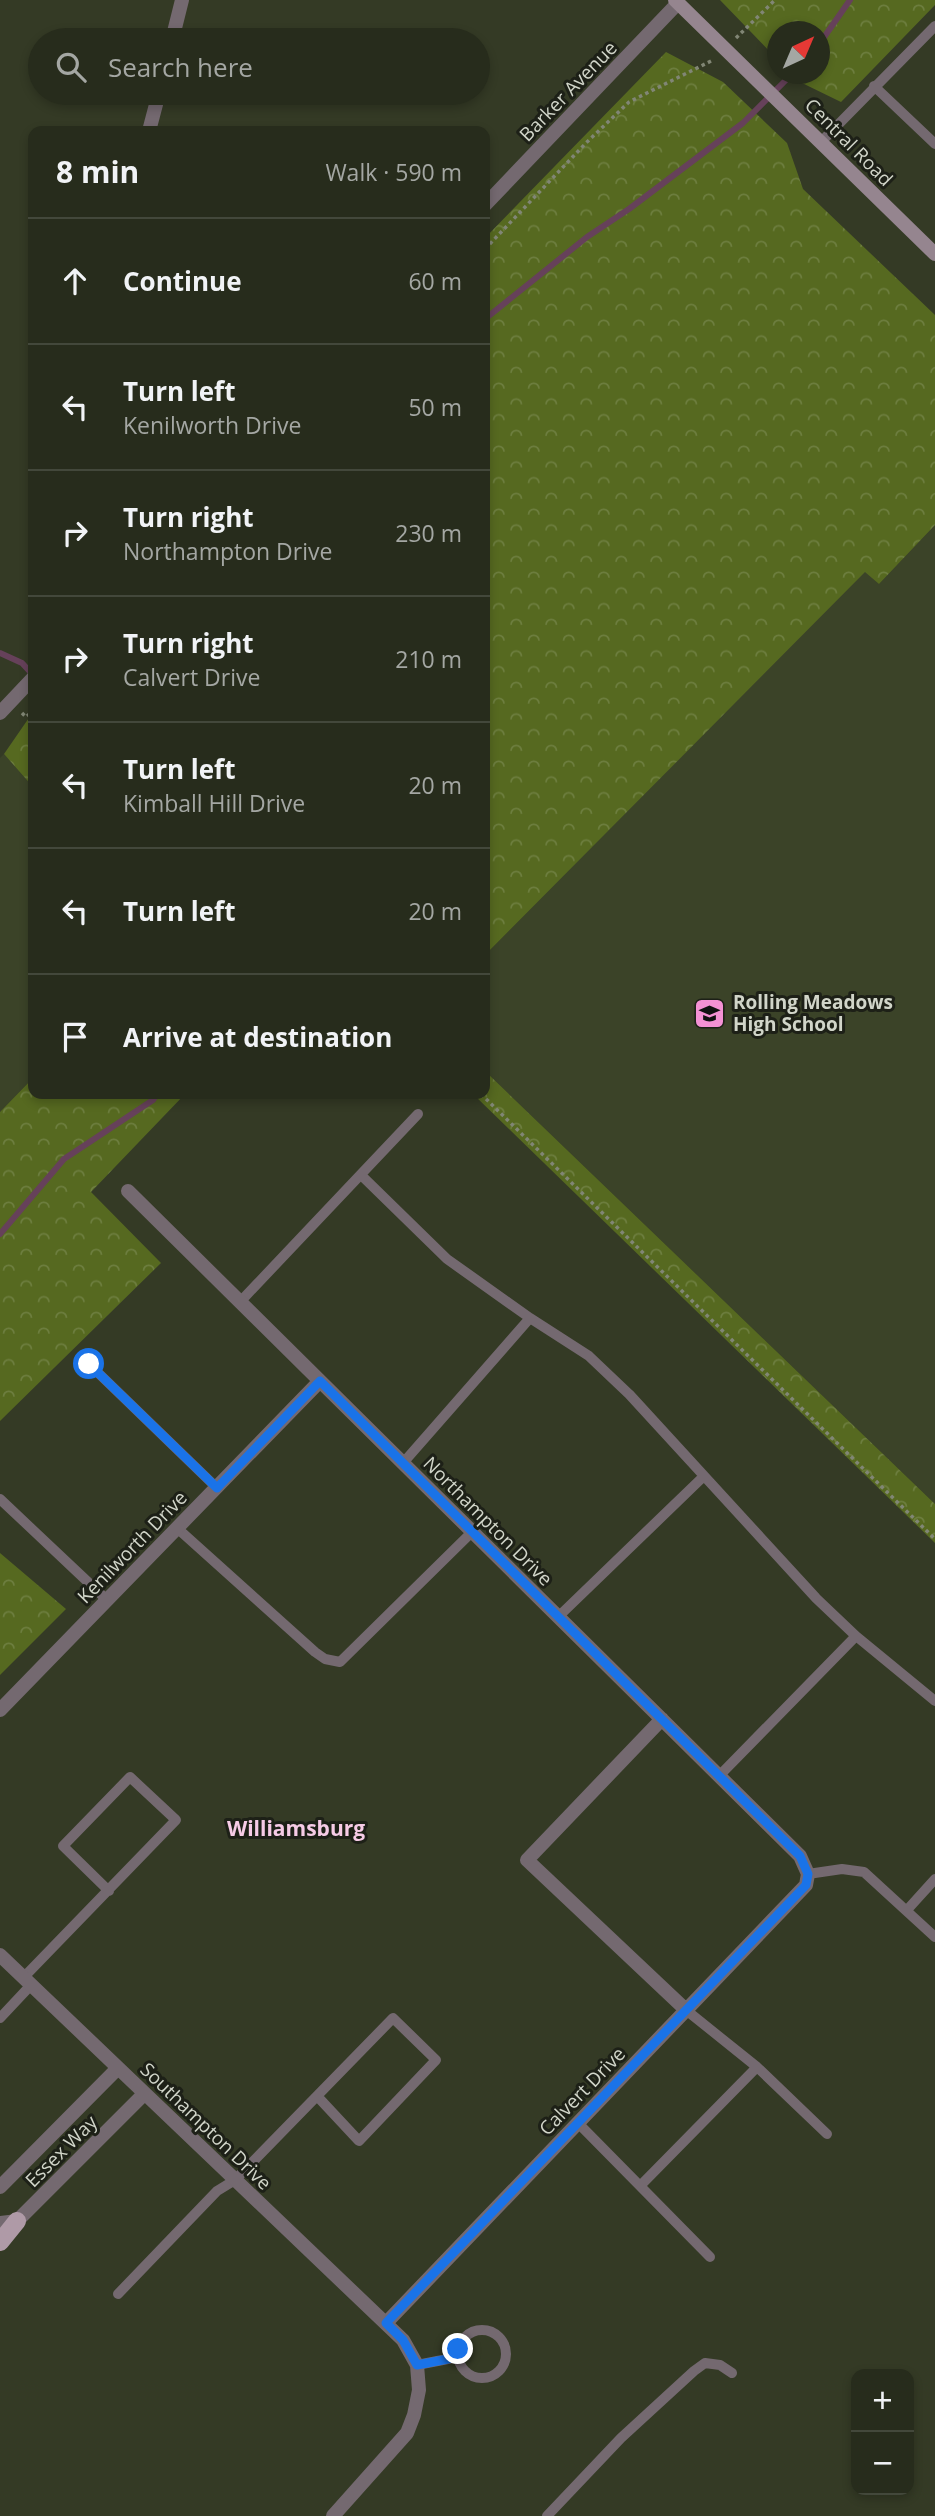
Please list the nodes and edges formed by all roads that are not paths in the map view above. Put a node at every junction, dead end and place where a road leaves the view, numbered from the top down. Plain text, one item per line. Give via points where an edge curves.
1 (182, 0) edge
2 (677, 1) edge
3 (935, 26) edge
4 (175, 28) edge
5 (874, 86) junction
6 (156, 105) edge
7 (150, 126) edge
8 (822, 141) junction
9 (935, 144) edge
10 (490, 200) edge
11 (935, 254) edge
12 (28, 683) edge
13 (0, 713) edge
14 (418, 1114) dead end
15 (361, 1175) junction
16 (128, 1191) dead end
17 (240, 1302) junction
18 (530, 1318) junction
19 (89, 1364) dead end
20 (320, 1381) junction
21 (403, 1463) junction
22 (704, 1476) junction
23 (217, 1488) junction
24 (0, 1499) edge
25 (177, 1528) junction
26 (472, 1532) junction
27 (107, 1600) junction
28 (558, 1617) junction
29 (856, 1636) junction
30 (935, 1701) edge
31 (0, 1710) edge
32 (662, 1720) junction
33 (719, 1776) junction
34 (935, 1879) edge
35 (807, 1880) junction
36 (109, 1891) junction
37 (906, 1910) junction
38 (935, 1937) edge
39 (0, 1955) edge
40 (28, 1981) junction
41 (686, 2010) junction
42 (0, 2018) edge
43 (757, 2067) junction
44 (118, 2068) junction
45 (144, 2094) junction
46 (317, 2096) junction
47 (578, 2123) junction
48 (827, 2134) dead end
49 (235, 2180) junction
50 (640, 2186) junction
51 (0, 2187) edge
52 (9, 2222) edge
53 (0, 2242) edge
54 (710, 2257) dead end
55 (118, 2294) dead end
56 (386, 2323) junction
57 (458, 2357) junction
58 (417, 2365) junction
59 (732, 2373) dead end
60 (333, 2516) edge
61 (547, 2516) edge

1 - 4 street
2 - 8 street, Central Road
2 - 10 street, Barker Avenue
3 - 5 lane
5 - 8 lane
5 - 9 lane
6 - 7 street
8 - 11 street, Central Road
12 - 13 street
14 - 15 lane
15 - 17 lane
15 - 18 lane via 447,1259
16 - 17 street, Northampton Drive
17 - 20 street, Northampton Drive
18 - 21 lane
18 - 22 lane via 589,1356
19 - 23 lane
20 - 21 street, Northampton Drive
20 - 23 street, Kenilworth Drive
21 - 26 street, Northampton Drive
22 - 28 lane
22 - 29 lane
23 - 25 street, Kenilworth Drive
24 - 27 lane
25 - 26 lane via 315,1652 340,1662
25 - 27 street, Kenilworth Drive
26 - 28 street, Northampton Drive
27 - 31 street, Kenilworth Drive
28 - 32 street, Northampton Drive
29 - 30 lane
29 - 33 lane
32 - 33 street, Northampton Drive
32 - 41 street via 527,1860
33 - 35 street, Northampton Drive via 800,1856
34 - 37 lane
35 - 37 lane via 842,1869 864,1872
35 - 41 street, Calvert Drive
36 - 36 lane via 176,1820 130,1777 63,1846
36 - 40 lane
37 - 38 lane
39 - 40 street, Southampton Drive
40 - 42 lane
40 - 44 street, Southampton Drive
41 - 43 lane
41 - 47 street, Calvert Drive
43 - 48 lane
43 - 50 lane
44 - 45 street, Southampton Drive
44 - 51 street, Essex Way
45 - 49 street, Southampton Drive
45 - 52 street, Essex Way
46 - 46 lane via 393,2018 436,2060 359,2141
46 - 49 lane
47 - 50 lane
47 - 56 street, Calvert Drive
49 - 55 lane via 217,2191
49 - 56 street, Southampton Drive
50 - 54 lane
52 - 53 main road
56 - 58 street, Southampton Drive via 403,2340
57 - 57 lane via 461,2342 474,2332 490,2332 505,2349 500,2371 486,2378 471,2376
57 - 58 lane
58 - 60 street via 419,2390 407,2433
59 - 61 lane via 705,2363 694,2371 621,2438

